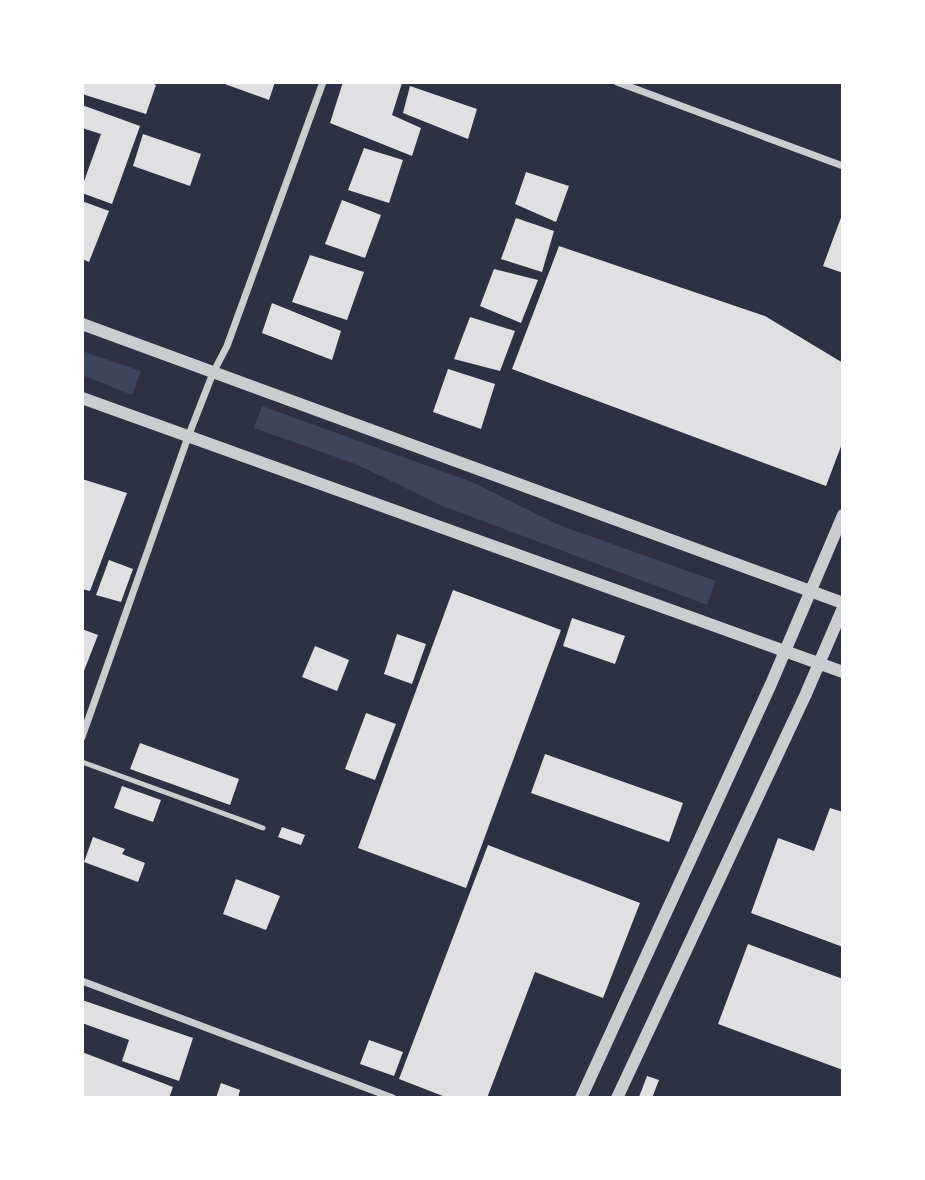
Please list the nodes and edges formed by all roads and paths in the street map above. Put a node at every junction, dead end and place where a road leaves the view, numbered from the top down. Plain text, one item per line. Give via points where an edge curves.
1 (323, 82) edge
2 (617, 82) edge
3 (843, 166) edge
4 (82, 324) edge
5 (213, 373) junction
6 (82, 398) edge
7 (188, 437) junction
8 (843, 515) edge
9 (811, 591) junction
10 (843, 605) edge
11 (786, 651) junction
12 (819, 663) junction
13 (843, 672) edge
14 (85, 724) edge
15 (82, 737) edge
16 (82, 762) edge
17 (263, 828) dead end
18 (82, 981) edge
19 (393, 1098) edge
20 (581, 1098) edge
21 (617, 1098) edge

1 - 5 street via 228,346
2 - 3 street
4 - 5 street
5 - 7 street
5 - 9 street
6 - 7 street
7 - 11 street
7 - 14 street
8 - 9 street
9 - 10 street
9 - 11 street
10 - 12 street
11 - 12 street
11 - 20 street
12 - 13 street
12 - 21 street
14 - 15 street
16 - 17 lane
18 - 19 street

